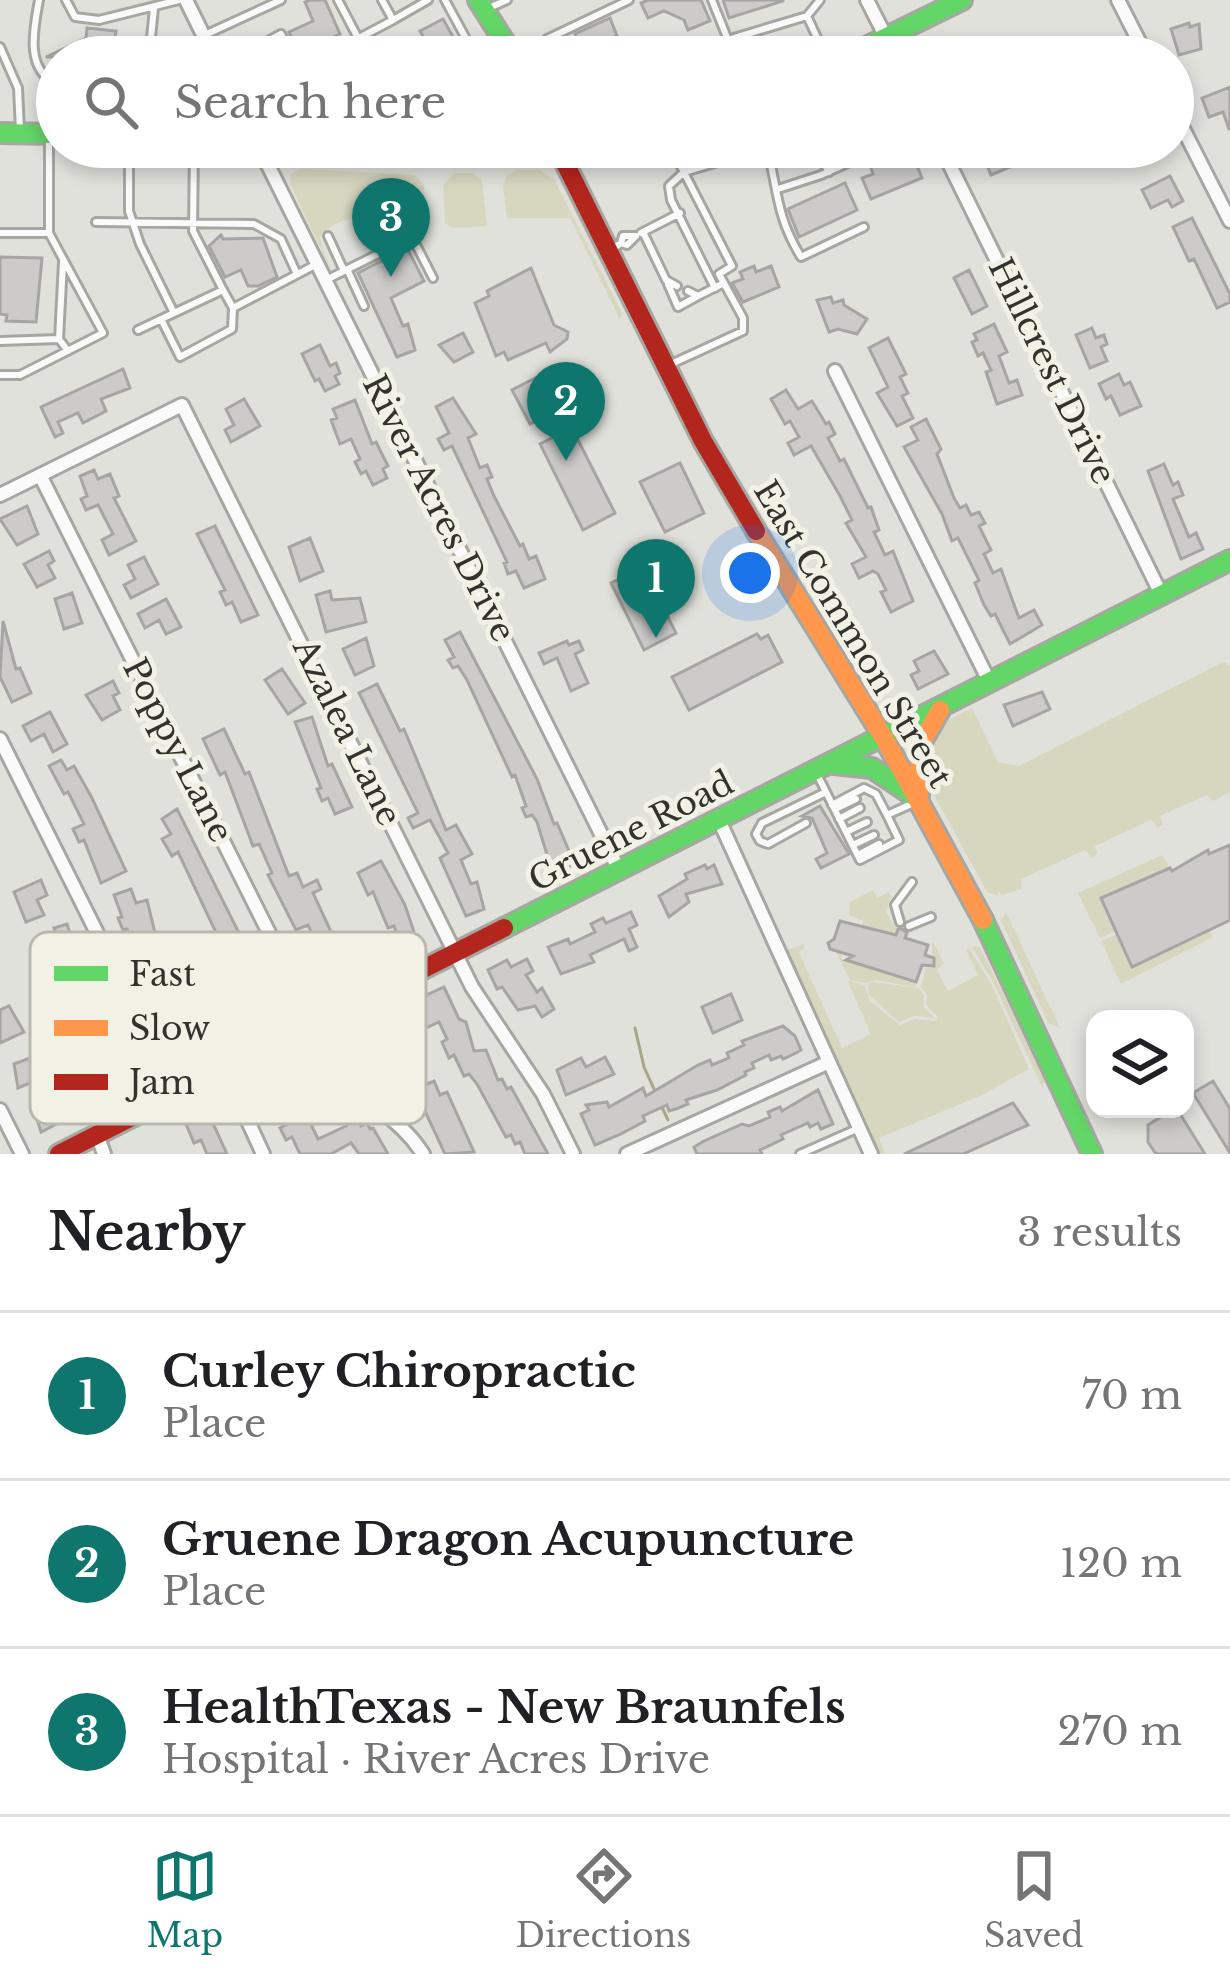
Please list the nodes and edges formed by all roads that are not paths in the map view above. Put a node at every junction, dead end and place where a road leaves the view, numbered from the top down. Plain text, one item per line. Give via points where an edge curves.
1 (39, 0) edge
2 (66, 0) edge
3 (183, 0) edge
4 (281, 0) edge
5 (338, 0) edge
6 (382, 0) edge
7 (428, 0) edge
8 (446, 0) edge
9 (507, 0) edge
10 (629, 0) edge
11 (712, 0) edge
12 (820, 0) edge
13 (867, 0) edge
14 (962, 0) edge
15 (1118, 0) edge
16 (482, 5) edge
17 (154, 8) junction
18 (807, 16) junction
19 (393, 20) junction
20 (36, 36) edge
21 (151, 36) edge
22 (203, 36) joint
23 (357, 36) edge
24 (362, 36) edge
25 (465, 36) edge
26 (499, 36) edge
27 (554, 36) edge
28 (731, 36) edge
29 (739, 36) edge
30 (816, 36) edge
31 (885, 36) edge
32 (888, 36) edge
33 (1136, 36) edge
34 (0, 47) edge
35 (12, 69) junction
36 (0, 75) edge
37 (10, 133) edge
38 (1194, 150) edge
39 (52, 168) edge
40 (130, 168) edge
41 (194, 168) edge
42 (270, 168) edge
43 (569, 168) edge
44 (682, 168) edge
45 (697, 168) edge
46 (773, 168) edge
47 (827, 168) edge
48 (838, 168) edge
49 (951, 168) edge
50 (684, 172) junction
51 (830, 172) junction
52 (778, 189) junction
53 (680, 213) junction
54 (132, 221) junction
55 (194, 221) junction
56 (1230, 221) edge
57 (96, 222) dead end
58 (864, 227) dead end
59 (0, 233) edge
60 (50, 233) junction
61 (639, 234) junction
62 (328, 236) dead end
63 (615, 247) junction
64 (64, 258) junction
65 (316, 264) junction
66 (345, 270) junction
67 (297, 274) junction
68 (433, 278) dead end
69 (325, 280) junction
70 (666, 280) junction
71 (720, 285) junction
72 (677, 286) dead end
73 (223, 290) junction
74 (688, 291) dead end
75 (698, 296) junction
76 (364, 306) dead end
77 (233, 308) junction
78 (174, 313) junction
79 (160, 319) junction
80 (138, 330) dead end
81 (59, 339) junction
82 (0, 341) edge
83 (68, 351) junction
84 (665, 366) junction
85 (835, 370) dead end
86 (0, 375) edge
87 (40, 475) junction
88 (0, 495) edge
89 (1230, 560) edge
90 (1162, 596) junction
91 (990, 683) junction
92 (940, 709) junction
93 (884, 738) junction
94 (0, 739) edge
95 (822, 768) junction
96 (826, 792) junction
97 (856, 799) dead end
98 (920, 801) junction
99 (834, 807) junction
100 (860, 808) dead end
101 (824, 814) dead end
102 (883, 815) junction
103 (839, 819) junction
104 (719, 820) junction
105 (867, 822) dead end
106 (806, 823) dead end
107 (847, 832) junction
108 (874, 835) dead end
109 (879, 844) dead end
110 (853, 845) junction
111 (858, 855) junction
112 (619, 870) junction
113 (912, 882) dead end
114 (931, 917) dead end
115 (97, 932) edge
116 (267, 932) edge
117 (456, 953) junction
118 (426, 968) edge
119 (829, 1062) junction
120 (0, 1109) edge
121 (118, 1124) edge
122 (249, 1124) edge
123 (399, 1124) edge
124 (859, 1127) junction
125 (97, 1135) junction
126 (22, 1154) edge
127 (59, 1154) edge
128 (104, 1154) edge
129 (263, 1154) edge
130 (423, 1154) edge
131 (573, 1154) edge
132 (626, 1154) edge
133 (800, 1154) edge
134 (871, 1154) edge
135 (1092, 1154) edge

1 - 20 lane
2 - 17 lane via 83,20
3 - 17 lane
3 - 22 street
4 - 22 lane
5 - 23 lane
6 - 19 lane
7 - 19 lane
8 - 25 lane
9 - 16 lane
10 - 27 lane
11 - 28 lane
12 - 18 lane
13 - 31 street
14 - 32 street
15 - 33 street
16 - 26 street
17 - 21 lane
18 - 29 lane
18 - 30 lane
19 - 24 lane
34 - 35 lane
35 - 36 lane
35 - 37 lane via 18,88
38 - 56 street
39 - 60 lane
40 - 54 lane
41 - 55 lane
42 - 65 street, River Acres Drive
43 - 63 street, East Common Street
44 - 50 lane
45 - 50 lane
46 - 52 lane
47 - 51 lane
48 - 51 lane
49 - 90 street, Hillcrest Drive
50 - 53 lane via 669,186
50 - 71 lane via 732,266 719,274
51 - 52 lane
52 - 58 lane via 777,209 801,257
53 - 61 lane
53 - 71 lane
54 - 55 lane
54 - 57 lane
54 - 78 lane
55 - 67 lane via 254,224 281,239
55 - 73 lane
59 - 60 lane
60 - 64 lane
61 - 63 lane
61 - 70 lane
62 - 66 lane
63 - 84 street, East Common Street
64 - 81 lane
64 - 83 lane via 103,328
65 - 67 lane
65 - 69 street, River Acres Drive
66 - 68 lane via 412,236
66 - 69 lane
66 - 76 lane
67 - 77 lane
69 - 112 street, River Acres Drive
70 - 72 lane
70 - 75 lane via 678,307
71 - 75 lane
71 - 84 lane via 743,318 743,332
73 - 77 lane
73 - 78 lane
74 - 75 lane
77 - 79 lane via 232,329 180,357
78 - 79 lane
79 - 80 lane
81 - 82 lane
81 - 83 lane
83 - 86 lane via 20,375
84 - 93 street, East Common Street via 794,597
85 - 91 street
87 - 88 street
87 - 116 street, Poppy Lane
87 - 117 street, Azalea Lane via 182,405
89 - 90 street, Gruene Road
90 - 91 street, Gruene Road
91 - 92 street, Gruene Road
92 - 93 street, Gruene Road
92 - 98 street via 920,748
93 - 95 street, Gruene Road
93 - 98 street, East Common Street
94 - 115 street
95 - 96 lane
95 - 98 street via 872,768
95 - 104 street, Gruene Road
96 - 99 lane
96 - 106 lane via 756,834 768,844
97 - 99 lane
98 - 102 lane
98 - 135 street, East Common Street
99 - 101 lane
99 - 102 lane via 864,788
99 - 103 lane
100 - 103 lane
102 - 111 lane via 899,840
103 - 107 lane
104 - 112 street, Gruene Road
104 - 119 street
105 - 107 lane
107 - 110 lane
108 - 110 lane
109 - 111 lane
110 - 111 lane
112 - 117 street, Gruene Road
113 - 114 lane via 895,905 904,924
117 - 118 street, Gruene Road
117 - 131 street, Azalea Lane via 481,1004 523,1052
119 - 124 street
119 - 132 street
120 - 126 street
121 - 125 street, Gruene Road
122 - 129 street
123 - 130 street, Poppy Lane
124 - 133 lane
124 - 134 street
125 - 127 street, Gruene Road
125 - 128 street

